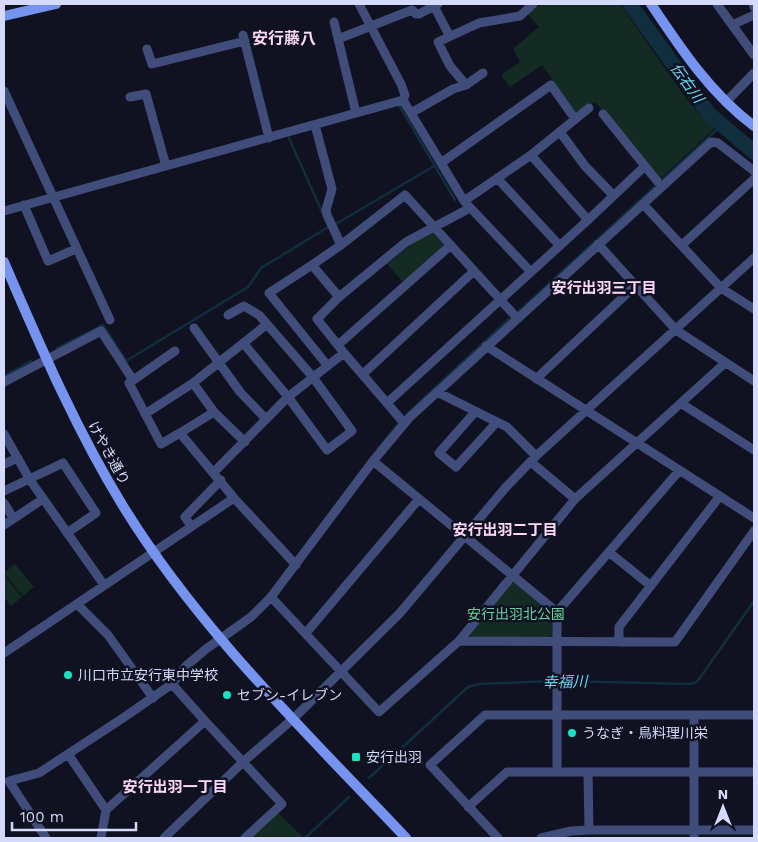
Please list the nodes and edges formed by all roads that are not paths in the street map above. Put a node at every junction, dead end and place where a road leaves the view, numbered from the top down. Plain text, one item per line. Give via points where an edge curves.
1 (56, 4) edge
2 (359, 4) edge
3 (651, 4) edge
4 (717, 4) edge
5 (436, 5) edge
6 (530, 5) edge
7 (25, 7) edge
8 (754, 14) edge
9 (4, 16) edge
10 (334, 22) dead end
11 (732, 25) junction
12 (370, 27) junction
13 (450, 35) junction
14 (338, 39) junction
15 (147, 49) dead end
16 (754, 55) edge
17 (483, 73) dead end
18 (754, 73) edge
19 (466, 85) junction
20 (4, 91) edge
21 (130, 97) dead end
22 (403, 100) junction
23 (726, 102) junction
24 (589, 108) dead end
25 (356, 113) junction
26 (411, 113) junction
27 (603, 114) dead end
28 (575, 119) junction
29 (315, 125) junction
30 (754, 126) edge
31 (560, 132) junction
32 (269, 138) junction
33 (531, 155) junction
34 (441, 163) junction
35 (166, 166) junction
36 (645, 166) junction
37 (754, 171) edge
38 (497, 178) junction
39 (754, 179) edge
40 (657, 181) dead end
41 (613, 195) junction
42 (52, 197) junction
43 (467, 204) junction
44 (643, 204) junction
45 (24, 205) junction
46 (4, 211) edge
47 (588, 220) junction
48 (436, 228) junction
49 (598, 244) junction
50 (341, 245) junction
51 (451, 245) junction
52 (559, 246) junction
53 (682, 246) junction
54 (76, 249) junction
55 (754, 258) edge
56 (4, 262) edge
57 (312, 266) junction
58 (474, 270) junction
59 (530, 271) junction
60 (636, 286) junction
61 (721, 288) junction
62 (339, 297) junction
63 (500, 298) junction
64 (754, 309) edge
65 (228, 315) dead end
66 (518, 318) junction
67 (110, 320) dead end
68 (266, 325) junction
69 (194, 328) dead end
70 (676, 330) junction
71 (244, 344) junction
72 (338, 345) junction
73 (486, 346) junction
74 (175, 352) dead end
75 (344, 353) junction
76 (46, 359) junction
77 (725, 363) junction
78 (218, 364) junction
79 (327, 365) junction
80 (363, 374) junction
81 (312, 376) junction
82 (536, 379) junction
83 (133, 380) junction
84 (754, 381) edge
85 (4, 382) edge
86 (193, 383) junction
87 (437, 392) junction
88 (288, 398) junction
89 (387, 403) junction
90 (682, 404) junction
91 (587, 410) junction
92 (214, 412) junction
93 (475, 412) junction
94 (144, 414) junction
95 (266, 419) junction
96 (496, 422) junction
97 (404, 423) junction
98 (180, 433) junction
99 (4, 434) edge
100 (245, 442) junction
101 (638, 444) junction
102 (754, 450) edge
103 (18, 458) junction
104 (533, 459) junction
105 (373, 461) junction
106 (4, 464) edge
107 (679, 471) junction
108 (214, 472) junction
109 (30, 480) junction
110 (221, 480) junction
111 (4, 491) edge
112 (720, 496) junction
113 (234, 498) junction
114 (43, 499) junction
115 (419, 499) junction
116 (575, 499) junction
117 (4, 503) edge
118 (13, 518) junction
119 (754, 518) edge
120 (4, 525) edge
121 (191, 526) junction
122 (754, 531) edge
123 (67, 533) junction
124 (465, 536) junction
125 (153, 551) junction
126 (610, 553) junction
127 (296, 565) junction
128 (512, 575) junction
129 (104, 585) junction
130 (650, 586) junction
131 (271, 597) junction
132 (78, 604) junction
133 (557, 612) junction
134 (306, 634) junction
135 (221, 640) junction
136 (459, 641) junction
137 (558, 642) junction
138 (619, 642) junction
139 (4, 653) edge
140 (341, 671) junction
141 (172, 684) junction
142 (154, 698) junction
143 (557, 715) junction
144 (694, 715) junction
145 (754, 715) edge
146 (294, 718) junction
147 (205, 721) junction
148 (68, 754) junction
149 (243, 762) junction
150 (557, 771) junction
151 (588, 772) junction
152 (694, 772) junction
153 (754, 772) edge
154 (6, 782) edge
155 (468, 807) junction
156 (106, 810) junction
157 (588, 830) junction
158 (754, 830) edge
159 (693, 834) edge
160 (46, 838) edge
161 (101, 838) edge
162 (164, 838) edge
163 (244, 838) edge
164 (406, 838) edge
165 (498, 838) edge
166 (541, 838) edge

1 - 7 street
2 - 12 street
3 - 23 street via 688,58
4 - 11 street
5 - 12 street via 419,14 412,10
5 - 13 street
6 - 13 street via 520,16 479,23
7 - 9 street
8 - 11 street
10 - 14 street
11 - 16 street
12 - 14 street
12 - 22 street via 406,95
13 - 19 street via 438,42 450,66
14 - 25 street
15 - 32 street via 152,64 244,38
17 - 19 street
18 - 23 street
19 - 26 street
20 - 42 street
21 - 35 street via 146,94
22 - 25 street
22 - 26 street
23 - 30 street
24 - 28 street
25 - 29 street
26 - 34 street
27 - 36 street
28 - 31 street
28 - 34 street via 551,86
29 - 32 street
29 - 50 street via 332,189 327,215
31 - 33 street
31 - 41 street via 584,166
32 - 35 street
33 - 38 street
33 - 47 street
34 - 43 street
35 - 42 street
36 - 40 street
36 - 41 street
37 - 44 street via 718,143 711,142
38 - 43 street
38 - 52 street
39 - 53 street
41 - 47 street
42 - 45 street
42 - 54 street
43 - 48 street
43 - 59 street
44 - 49 street
44 - 53 street
45 - 46 street
45 - 54 street via 48,261
47 - 52 street
48 - 50 street via 405,195
48 - 51 street
48 - 62 street via 406,242
49 - 60 street
49 - 66 street
50 - 57 street
51 - 58 street
51 - 72 street
52 - 59 street
53 - 61 street
54 - 67 street
55 - 61 street
56 - 76 street, けやき通り
57 - 62 street
57 - 79 street via 269,293
58 - 63 street
58 - 80 street
59 - 63 street
60 - 70 street
60 - 82 street
61 - 64 street
61 - 70 street
62 - 72 street via 317,319
63 - 66 street
63 - 89 street
65 - 68 street via 244,306 259,315
66 - 73 street
68 - 71 street
68 - 81 street
69 - 78 street
70 - 77 street
70 - 91 street
71 - 78 street
71 - 88 street
72 - 75 street
73 - 82 street
73 - 87 street
74 - 83 street
75 - 79 street
75 - 80 street
76 - 83 street via 101,331
76 - 85 street
76 - 125 street, けやき通り via 92,452
77 - 84 street
77 - 90 street
78 - 86 street
78 - 95 street
79 - 81 street
80 - 89 street
81 - 88 street
81 - 88 street via 352,431 327,450
82 - 91 street
83 - 94 street via 129,383
86 - 92 street
86 - 94 street
87 - 93 street
87 - 97 street
88 - 95 street
89 - 97 street
90 - 101 street
90 - 102 street
91 - 101 street
91 - 104 street
92 - 98 street
92 - 100 street
93 - 96 street
93 - 96 street via 439,453 456,467
94 - 98 street via 161,444
95 - 100 street
96 - 104 street via 507,427
97 - 105 street
98 - 108 street
99 - 103 street
100 - 108 street
101 - 107 street
101 - 116 street
103 - 106 street
103 - 109 street
104 - 116 street
104 - 124 street
105 - 115 street
105 - 127 street
107 - 112 street
107 - 126 street
108 - 110 street
109 - 111 street
109 - 114 street
109 - 123 street via 63,463 96,513
110 - 113 street
110 - 121 street via 185,517
112 - 119 street
112 - 130 street
113 - 121 street
113 - 127 street
114 - 118 street
114 - 123 street
115 - 124 street
115 - 134 street
116 - 128 street
117 - 118 street
118 - 120 street
121 - 125 street
122 - 138 street via 676,642
123 - 129 street
124 - 128 street
124 - 140 street via 400,612
125 - 129 street
125 - 135 street, けやき通り
126 - 130 street
126 - 133 street
127 - 131 street
128 - 133 street
128 - 136 street
129 - 132 street
130 - 138 street via 618,627
131 - 134 street
131 - 135 street
132 - 139 street
132 - 142 street via 108,635
133 - 137 street
134 - 140 street
135 - 141 street via 186,666
135 - 146 street, けやき通り
136 - 137 street
136 - 140 street via 380,712
137 - 138 street
137 - 143 street
140 - 146 street
141 - 142 street
141 - 147 street
142 - 148 street
143 - 144 street
143 - 150 street
143 - 155 street via 485,715 430,765
144 - 145 street
144 - 152 street
146 - 149 street
146 - 164 street, けやき通り
147 - 149 street
147 - 156 street
148 - 154 street via 40,773
148 - 156 street
149 - 162 street
149 - 163 street via 282,804
150 - 151 street
150 - 155 street via 506,772
151 - 152 street
151 - 157 street
152 - 153 street
152 - 159 street
154 - 160 street
155 - 165 street
156 - 161 street
157 - 159 street
157 - 166 street
158 - 159 street

